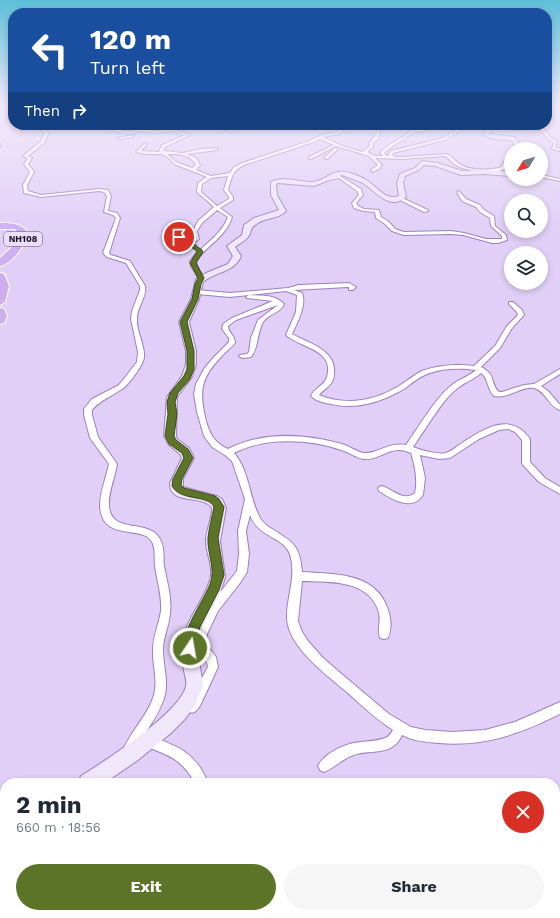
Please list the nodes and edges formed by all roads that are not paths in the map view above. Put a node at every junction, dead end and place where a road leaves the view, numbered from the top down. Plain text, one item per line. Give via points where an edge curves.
1 (33, 150) edge
2 (140, 150) edge
3 (160, 150) edge
4 (204, 150) edge
5 (286, 150) edge
6 (327, 150) edge
7 (333, 150) edge
8 (352, 150) edge
9 (367, 150) edge
10 (385, 150) edge
11 (399, 150) edge
12 (184, 153) junction
13 (163, 154) junction
14 (372, 156) junction
15 (310, 158) dead end
16 (326, 158) dead end
17 (387, 158) junction
18 (395, 158) junction
19 (504, 164) edge
20 (193, 170) junction
21 (372, 171) dead end
22 (504, 173) edge
23 (231, 174) junction
24 (209, 177) junction
25 (548, 178) edge
26 (324, 181) junction
27 (559, 181) edge
28 (459, 192) dead end
29 (402, 199) junction
30 (216, 208) junction
31 (426, 211) dead end
32 (179, 222) dead end
33 (0, 226) edge
34 (190, 244) junction
35 (200, 252) junction
36 (0, 263) edge
37 (0, 276) edge
38 (201, 278) junction
39 (351, 289) dead end
40 (290, 290) junction
41 (197, 292) junction
42 (230, 295) junction
43 (279, 301) junction
44 (0, 302) edge
45 (511, 303) dead end
46 (0, 311) edge
47 (0, 321) edge
48 (242, 356) dead end
49 (478, 369) junction
50 (560, 371) edge
51 (536, 386) junction
52 (560, 408) edge
53 (411, 449) junction
54 (229, 452) junction
55 (382, 489) dead end
56 (560, 491) edge
57 (249, 499) junction
58 (297, 576) junction
59 (384, 634) dead end
60 (560, 708) edge
61 (177, 715) junction
62 (400, 727) junction
63 (147, 741) junction
64 (126, 756) junction
65 (324, 766) dead end
66 (95, 778) edge
67 (199, 778) edge

1 - 64 street via 25,156 30,158 26,164 32,172 25,185 26,192 41,196 106,191 109,196 106,212 115,214 118,218 106,253 128,262 143,285 133,322 141,348 140,362 121,387 94,401 88,409 94,438 112,464 105,505 106,516 121,528 145,530 155,538 166,599 158,648 160,694
2 - 13 street via 138,152
3 - 13 street
4 - 12 street
5 - 23 street via 240,165
6 - 15 street
7 - 16 street
8 - 14 street
9 - 14 street via 364,152
10 - 17 street via 382,153
11 - 18 street via 390,154
12 - 13 street
12 - 20 street via 198,163
13 - 20 street via 175,163
14 - 17 street
14 - 21 street via 380,166
17 - 18 street
18 - 19 street via 442,154 452,158 462,167 490,170 501,169
20 - 24 street
22 - 29 street via 461,173 436,164 422,163 417,169 402,175
23 - 24 street
23 - 30 street via 226,190 231,200
24 - 30 street via 200,183 199,192
25 - 27 street
26 - 28 street via 340,177 344,179 361,192 360,198 354,203 356,207 377,211 378,217 397,232 457,232 486,241 504,240 504,236 492,226 492,216 464,200
26 - 29 street via 337,174 346,173 365,182 386,198
26 - 38 street via 314,184 283,180 274,182 274,195 284,211 257,220 247,228 245,236 231,246 237,256 233,263
29 - 31 street
30 - 34 street via 200,222 195,231 197,239
30 - 35 street via 230,216 230,219 223,231
32 - 34 street via 175,229 176,233
33 - 36 highway, NH108 via 14,226 22,230 24,236 16,250
34 - 35 street
35 - 38 street via 193,263
37 - 44 highway via 4,288
38 - 41 street
39 - 40 street via 353,286 349,285 299,287
40 - 42 street
40 - 49 street via 300,294 302,298 290,335 317,349 330,361 332,367 330,380 316,393 317,397 336,403 363,403 398,389 429,371
41 - 42 street
41 - 61 street via 184,322 191,351 190,369 172,397 170,436 173,442 185,451 188,458 176,483 178,489 212,499 218,504 213,538 219,570 215,586 192,633 190,648 193,690 188,702
42 - 43 street
43 - 48 street via 280,307 260,321 252,353
43 - 54 street via 225,325 232,343 216,356 198,390 206,433 215,446
45 - 49 street via 521,315
46 - 47 highway
49 - 51 street via 489,376 492,390 497,394
49 - 53 street via 471,378 455,386 445,396
50 - 51 street
51 - 52 street
53 - 54 street via 390,448 366,457 317,442 264,439 245,443
53 - 55 street via 417,458 421,480 419,495 412,500 403,500
53 - 56 street via 447,456 495,428 509,426 526,439 526,463 542,480
54 - 57 street via 238,465
57 - 58 street via 260,525 293,550
57 - 61 street via 242,531 242,572 214,608 201,640 201,648 213,664 212,670 196,702 188,710
58 - 59 street via 345,579 370,591 380,601 386,616
58 - 62 street via 292,621 303,643 324,666
60 - 62 street via 492,736 470,739 418,735
61 - 63 street
62 - 65 street via 395,738 387,744 352,749
63 - 64 street
63 - 67 street via 182,756
64 - 66 street

